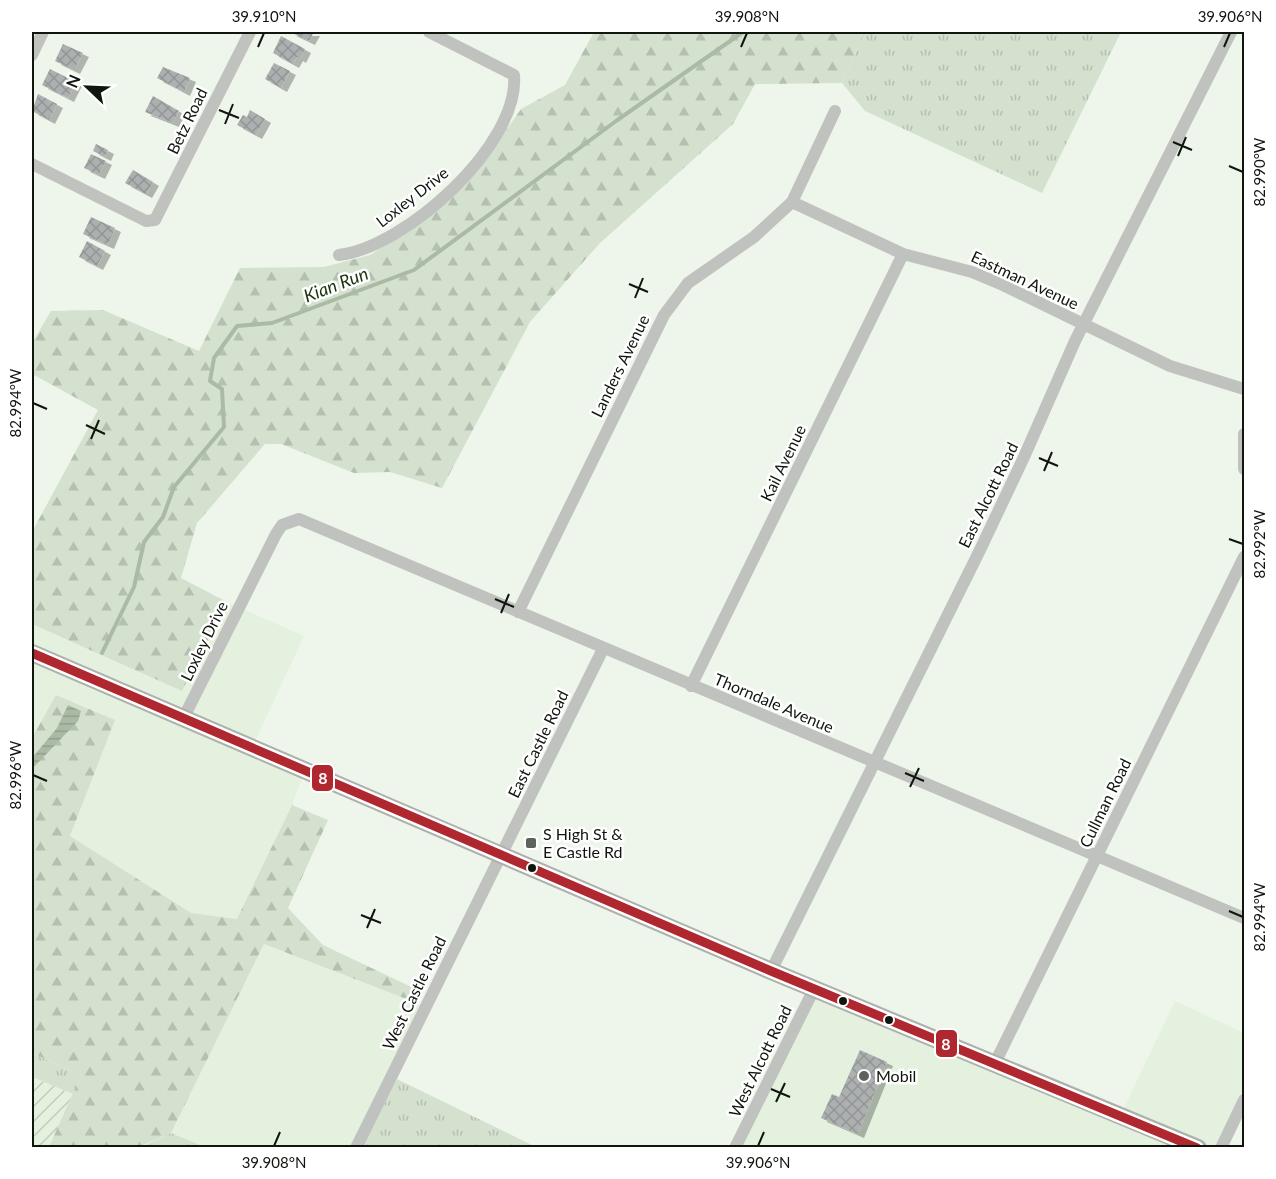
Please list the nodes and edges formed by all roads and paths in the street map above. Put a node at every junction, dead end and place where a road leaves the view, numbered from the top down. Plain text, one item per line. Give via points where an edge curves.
1 (43, 32) edge
2 (250, 32) edge
3 (429, 32) edge
4 (1231, 32) edge
5 (32, 55) edge
6 (835, 111) dead end
7 (32, 164) edge
8 (792, 202) junction
9 (903, 254) junction
10 (339, 255) dead end
11 (1083, 324) junction
12 (1245, 389) edge
13 (1245, 434) edge
14 (1245, 469) edge
15 (291, 520) joint
16 (1245, 557) edge
17 (518, 612) junction
18 (603, 649) junction
19 (32, 653) edge
20 (691, 686) junction
21 (184, 717) junction
22 (873, 763) junction
23 (502, 854) junction
24 (1097, 856) junction
25 (1245, 918) edge
26 (771, 971) junction
27 (814, 989) junction
28 (995, 1063) junction
29 (1245, 1100) edge
30 (356, 1148) edge
31 (735, 1148) edge
32 (1198, 1148) edge
33 (1221, 1148) edge

1 - 5 street
2 - 7 street, Betz Road via 158,218 146,221
3 - 10 street, Loxley Drive via 514,75 513,100 503,122 463,178 389,238 360,252
4 - 11 street, East Alcott Road
6 - 8 street, Landers Avenue
8 - 9 street, Eastman Avenue
8 - 17 street, Landers Avenue via 754,237 679,291
9 - 11 street, Eastman Avenue via 972,272
9 - 20 street, Kail Avenue
11 - 12 street, Eastman Avenue via 1170,366
11 - 22 street, East Alcott Road via 999,511
13 - 14 street
15 - 17 street, Thorndale Avenue via 307,521
15 - 21 street, Loxley Drive via 276,534
16 - 24 street, Cullman Road
17 - 18 street, Thorndale Avenue
18 - 20 street, Thorndale Avenue
18 - 23 street, East Castle Road
19 - 21 main road
20 - 22 street, Thorndale Avenue
21 - 23 main road
22 - 24 street, Thorndale Avenue
22 - 26 street, East Alcott Road
23 - 26 main road
23 - 30 street, West Castle Road
24 - 25 street, Thorndale Avenue
24 - 28 street, Cullman Road
26 - 27 main road
27 - 28 main road
27 - 31 street, West Alcott Road
28 - 32 main road
29 - 33 street

